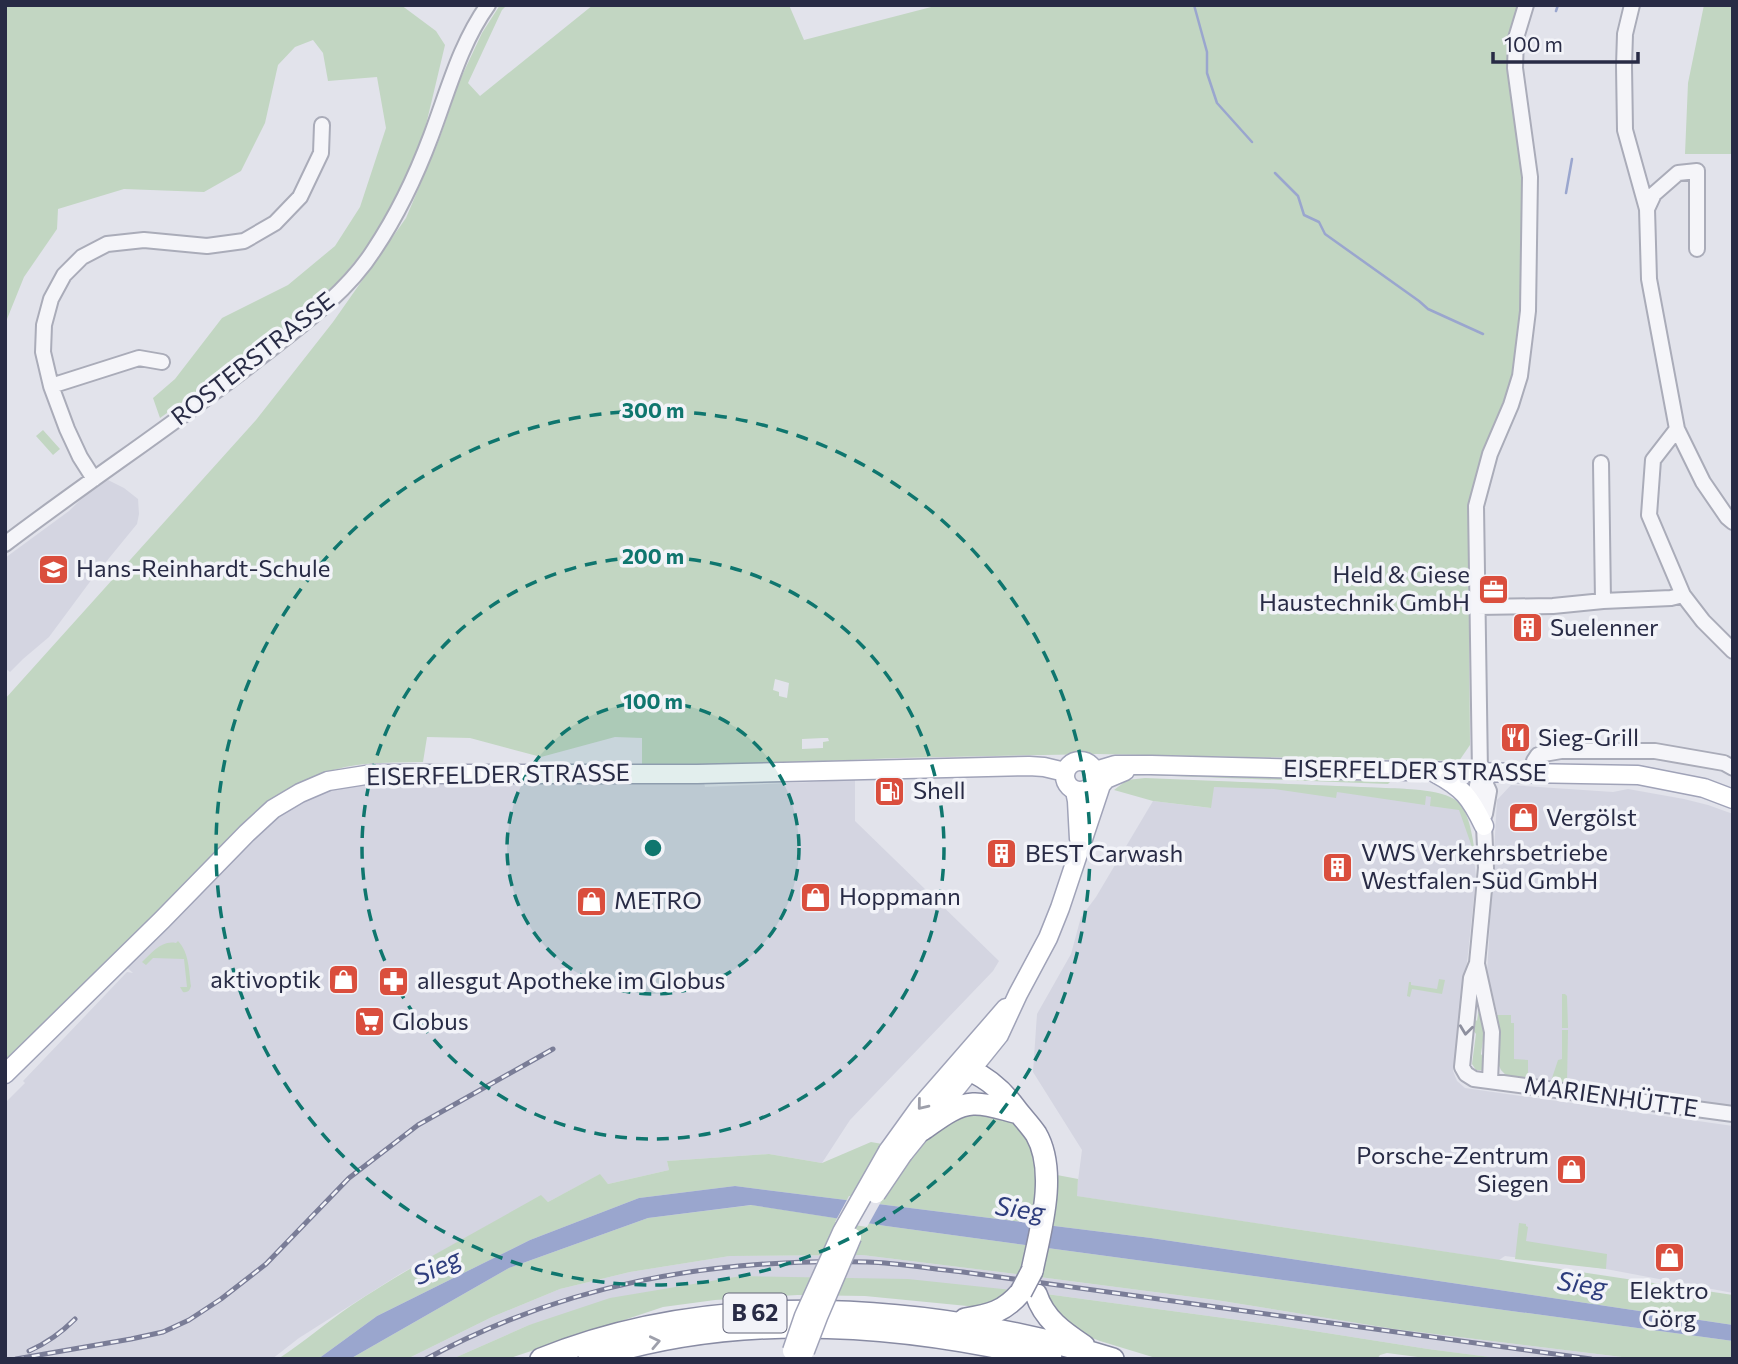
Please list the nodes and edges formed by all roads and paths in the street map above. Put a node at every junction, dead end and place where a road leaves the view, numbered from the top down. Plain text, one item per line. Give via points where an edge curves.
1 (488, 5) edge
2 (1526, 5) edge
3 (1632, 5) edge
4 (322, 125) dead end
5 (1647, 209) junction
6 (1697, 249) dead end
7 (162, 362) dead end
8 (51, 386) junction
9 (1677, 429) junction
10 (1601, 463) dead end
11 (94, 479) junction
12 (1733, 522) edge
13 (5, 544) edge
14 (1683, 596) junction
15 (1603, 601) junction
16 (1477, 607) junction
17 (1733, 650) edge
18 (1151, 765) junction
19 (1728, 765) edge
20 (1065, 772) junction
21 (1095, 772) junction
22 (1432, 772) junction
23 (1480, 772) junction
24 (1532, 773) junction
25 (1080, 791) junction
26 (1733, 799) edge
27 (1483, 826) junction
28 (1080, 847) junction
29 (1477, 963) junction
30 (965, 1066) junction
31 (5, 1074) edge
32 (1490, 1081) junction
33 (1019, 1113) junction
34 (1733, 1114) edge
35 (922, 1130) junction
36 (896, 1153) junction
37 (1028, 1293) junction
38 (945, 1322) junction
39 (796, 1355) edge
40 (1104, 1356) edge
41 (541, 1359) edge
42 (589, 1359) edge
43 (1051, 1359) edge

1 - 11 street, ROSTERSTRASSE via 460,55 407,195 359,270 295,331
2 - 16 street, MARIENHÜTTE via 1514,55 1530,177 1528,311 1520,376 1476,506
3 - 5 street via 1625,34 1625,130
4 - 8 street via 321,153 300,197 275,223 244,241 207,246 144,240 107,244 82,257 64,275 44,325 43,352
5 - 6 street via 1654,194 1678,173 1697,171
5 - 9 street via 1649,279
7 - 8 street via 139,358
8 - 11 street
9 - 12 street via 1703,482
9 - 14 street via 1653,460 1649,515
10 - 15 street
11 - 13 street, ROSTERSTRASSE
14 - 15 street
14 - 17 street
15 - 16 street
16 - 23 street, MARIENHÜTTE
18 - 21 main road, EISERFELDER STRASSE via 1115,765
18 - 22 main road, EISERFELDER STRASSE
18 - 28 main road via 1106,779
19 - 24 street via 1656,751 1561,751 1538,755
20 - 21 main road, EISERFELDER STRASSE via 1082,761
20 - 25 main road via 1068,785
20 - 31 main road, EISERFELDER STRASSE via 1029,766 698,774 372,774 328,781 273,809 247,832
21 - 25 main road via 1093,785
22 - 23 main road, EISERFELDER STRASSE
22 - 27 main road via 1465,793
23 - 24 main road, EISERFELDER STRASSE
23 - 27 street, MARIENHÜTTE via 1476,790
24 - 26 main road, EISERFELDER STRASSE via 1638,775 1704,788
25 - 28 main road
27 - 29 street, MARIENHÜTTE via 1486,868
28 - 30 main road via 1048,938 999,1035
29 - 32 street, MARIENHÜTTE via 1492,1024
29 -> 32 street, MARIENHÜTTE via 1471,979 1462,1067 1470,1077
30 - 33 highway, B 62 via 984,1089
30 - 35 main road, B 62
30 -> 36 main road, B 62 via 919,1108
32 - 34 street, MARIENHÜTTE
33 - 35 highway, B 62 via 974,1103
33 - 37 highway, B 62 via 1036,1135 1044,1156 1047,1193
35 - 36 main road, B 62
36 - 39 main road, B 62, bridge via 842,1232 804,1316
37 - 38 highway, B 62 via 990,1315
37 - 40 highway, B 62 via 1061,1331
38 - 40 highway, B 62
38 - 41 highway, B 62 via 816,1311 732,1314 652,1326
42 -> 43 highway, B 62 via 698,1334 809,1326 944,1338

